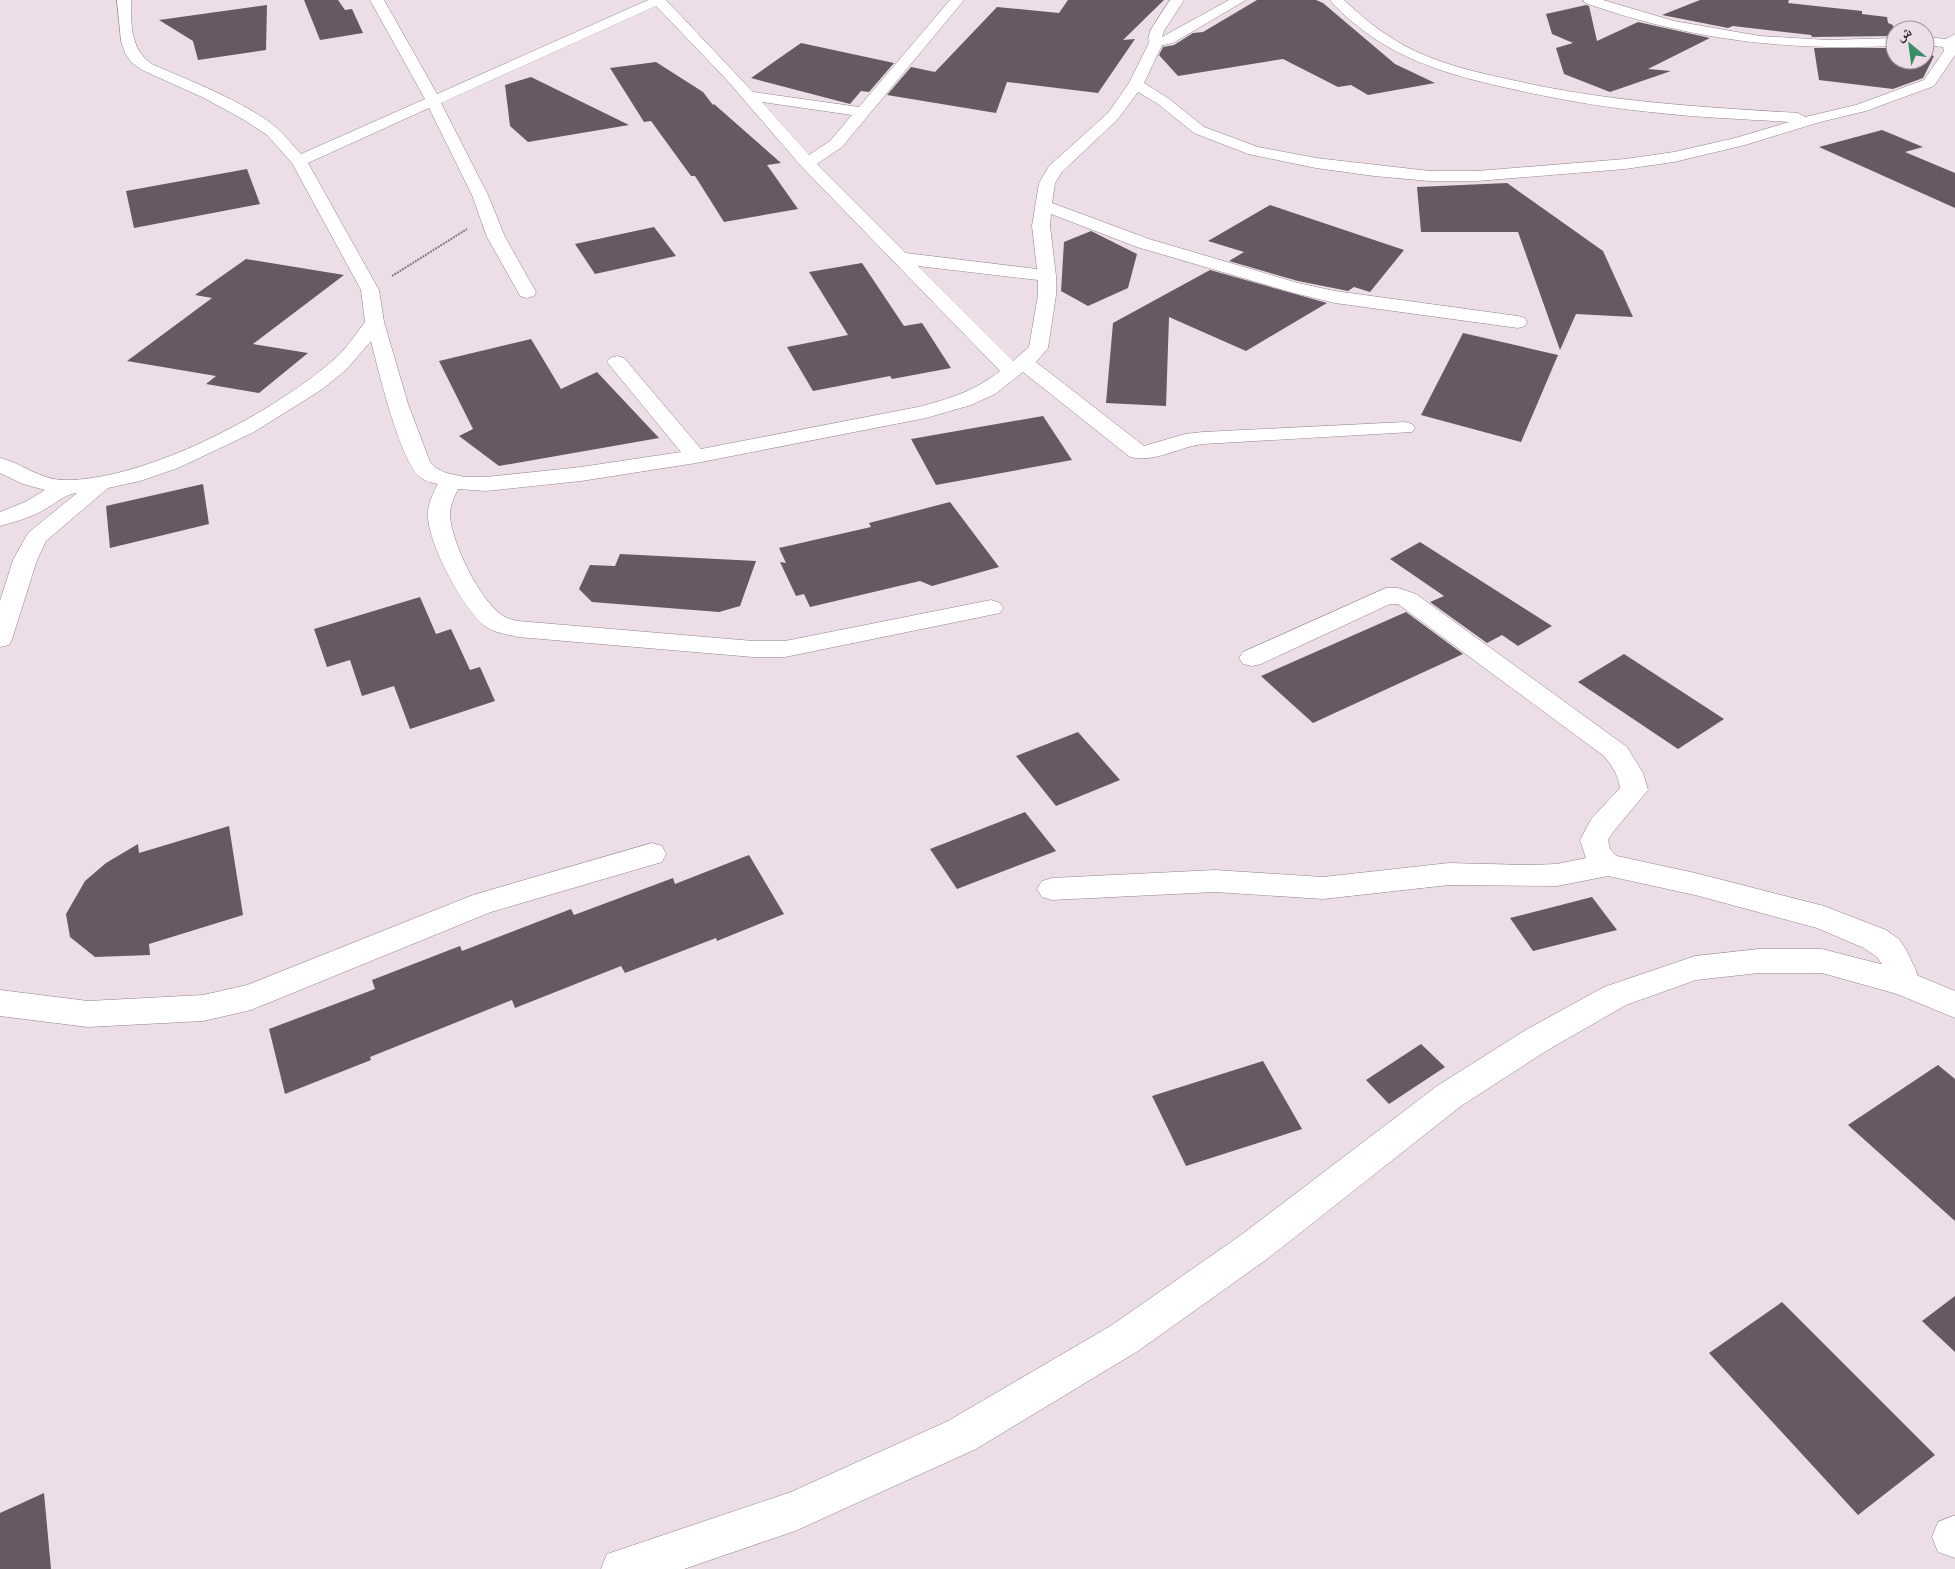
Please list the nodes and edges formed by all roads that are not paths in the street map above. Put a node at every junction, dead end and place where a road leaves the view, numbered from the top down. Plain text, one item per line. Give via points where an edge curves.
1 (124, 0) edge
2 (377, 0) edge
3 (659, 0) edge
4 (957, 0) edge
5 (1177, 0) edge
6 (1239, 0) edge
7 (1336, 0) edge
8 (1590, 0) edge
9 (1157, 41) junction
10 (1952, 41) edge
11 (1885, 42) edge
12 (1935, 42) edge
13 (1136, 84) junction
14 (748, 96) junction
15 (433, 101) junction
16 (863, 112) junction
17 (1815, 119) junction
18 (300, 161) junction
19 (807, 163) junction
20 (1042, 205) junction
21 (899, 258) junction
22 (1047, 276) junction
23 (526, 292) dead end
24 (375, 322) junction
25 (1518, 322) dead end
26 (617, 362) dead end
27 (1017, 366) junction
28 (1405, 428) dead end
29 (696, 457) junction
30 (0, 464) edge
31 (450, 482) junction
32 (99, 485) junction
33 (62, 487) junction
34 (0, 519) edge
35 (991, 608) dead end
36 (0, 639) edge
37 (1252, 658) dead end
38 (652, 854) dead end
39 (1608, 866) junction
40 (1052, 889) dead end
41 (1904, 983) junction
42 (0, 1003) edge
43 (1955, 1005) edge
44 (622, 1569) edge

1 - 18 street via 132,54 139,61 251,118 278,138
2 - 15 street
3 - 14 street
3 - 15 street
4 - 16 street
5 - 9 street via 1157,31 1154,39
6 - 9 street via 1166,41
7 - 17 street via 1355,18 1404,51 1491,80 1623,105
8 - 11 street via 1659,22 1732,35 1817,44
9 - 13 street
10 - 12 street
10 - 17 street via 1951,51 1929,83 1900,96
13 - 17 street via 1163,100 1199,130 1246,148 1316,164 1411,175 1508,174 1674,158
13 - 20 street via 1109,121 1055,169 1047,183
14 - 16 street
14 - 19 street
15 - 18 street
15 - 23 street via 480,194 496,237
16 - 19 street via 836,144
18 - 24 street via 370,290
19 - 21 street
20 - 22 street
20 - 25 street via 1152,246 1308,292
21 - 22 street
21 - 27 street
22 - 27 street via 1038,348
24 - 31 street via 398,404 420,463 428,473
24 - 32 street via 340,364 272,412 174,461
26 - 29 street
27 - 28 street via 1138,452 1160,451 1179,441 1203,438
27 - 29 street via 1000,382 978,395 926,412
29 - 31 street via 486,484
30 - 33 street via 16,474
31 - 35 street via 438,515 451,556 479,608 496,622 518,629 754,650 785,649
32 - 33 street
32 - 36 street via 36,538 25,560
33 - 34 street via 38,505
37 - 39 street via 1386,596 1407,599 1613,749 1627,765 1634,790 1602,825 1594,840 1597,853
38 - 42 street via 483,903 251,997 203,1008 88,1014
39 - 40 street via 1557,875 1449,874 1322,888 1215,881
39 - 41 street via 1695,884 1824,918 1875,939 1888,948 1900,968
41 - 43 street
41 - 44 street via 1822,961 1759,961 1695,968 1615,996 1534,1041 1449,1096 1254,1247 1133,1332 962,1435 795,1511

